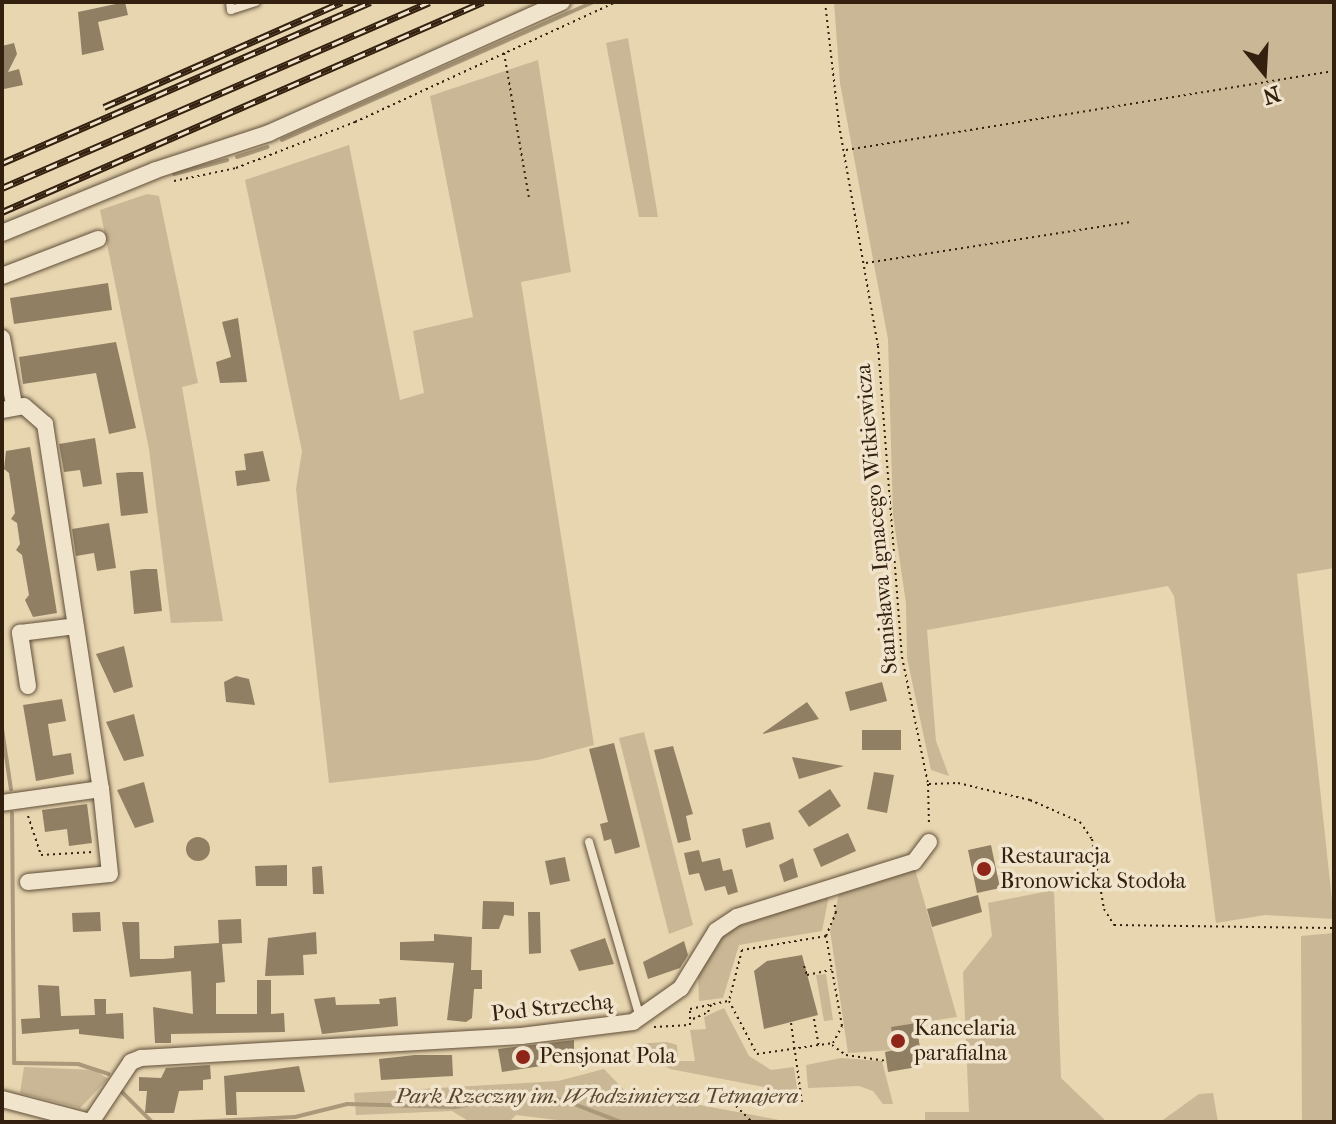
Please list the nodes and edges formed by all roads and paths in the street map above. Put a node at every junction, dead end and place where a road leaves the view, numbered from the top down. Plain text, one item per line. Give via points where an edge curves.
1 (230, 2) edge
2 (256, 2) edge
3 (562, 2) edge
4 (616, 2) edge
5 (825, 2) edge
6 (503, 51) junction
7 (1334, 71) edge
8 (844, 150) junction
9 (161, 184) dead end
10 (529, 197) dead end
11 (1131, 222) dead end
12 (2, 233) edge
13 (98, 239) dead end
14 (865, 263) junction
15 (2, 276) edge
16 (2, 338) edge
17 (8, 408) edge
18 (76, 626) junction
19 (28, 686) dead end
20 (928, 784) junction
21 (101, 789) junction
22 (25, 800) junction
23 (2, 803) edge
24 (589, 842) dead end
25 (929, 842) joint
26 (107, 850) junction
27 (28, 882) dead end
28 (832, 888) junction
29 (1334, 928) edge
30 (826, 936) junction
31 (804, 966) dead end
32 (832, 970) junction
33 (729, 1001) junction
34 (711, 1005) junction
35 (692, 1019) junction
36 (814, 1019) dead end
37 (645, 1022) junction
38 (791, 1023) dead end
39 (831, 1044) junction
40 (819, 1047) junction
41 (796, 1051) junction
42 (887, 1061) dead end
43 (737, 1091) dead end
44 (2, 1099) edge
45 (802, 1102) dead end
46 (90, 1122) edge
47 (752, 1122) edge

1 - 2 lane via 231,10
3 - 12 street via 269,133 156,170
4 - 6 path
5 - 8 path, Stanisława Ignacego Witkiewicza
6 - 9 path via 355,122 236,168
6 - 10 path
7 - 8 path
8 - 14 path, Stanisława Ignacego Witkiewicza
11 - 14 path
13 - 15 street
14 - 20 path, Stanisława Ignacego Witkiewicza via 878,346 902,657
16 - 17 street
17 - 18 street via 33,411 45,424
18 - 19 street via 20,633
18 - 21 street
20 - 25 path
20 - 29 path via 958,783 1030,800 1080,822 1092,839 1104,909 1114,925
21 - 22 street
21 - 26 street
22 - 23 street
22 - 26 path via 41,855
24 - 37 lane
25 - 28 street, Pod Strzechą via 914,862
26 - 27 street via 110,874
28 - 30 path via 836,913
28 - 37 street, Pod Strzechą via 737,917 716,931 681,988
30 - 32 path
30 - 33 path via 742,950
31 - 32 path via 806,971
32 - 39 path via 842,1026
33 - 34 path
33 - 41 path via 757,1054
34 - 35 path via 706,1015
34 - 35 path via 690,1009
35 - 37 path via 690,1025
36 - 40 path
37 - 46 street, Pod Strzechą via 521,1036 141,1058 131,1062
38 - 41 path
39 - 40 path
39 - 42 path via 846,1055
40 - 41 path
41 - 45 path
43 - 47 path via 736,1106
44 - 46 street

